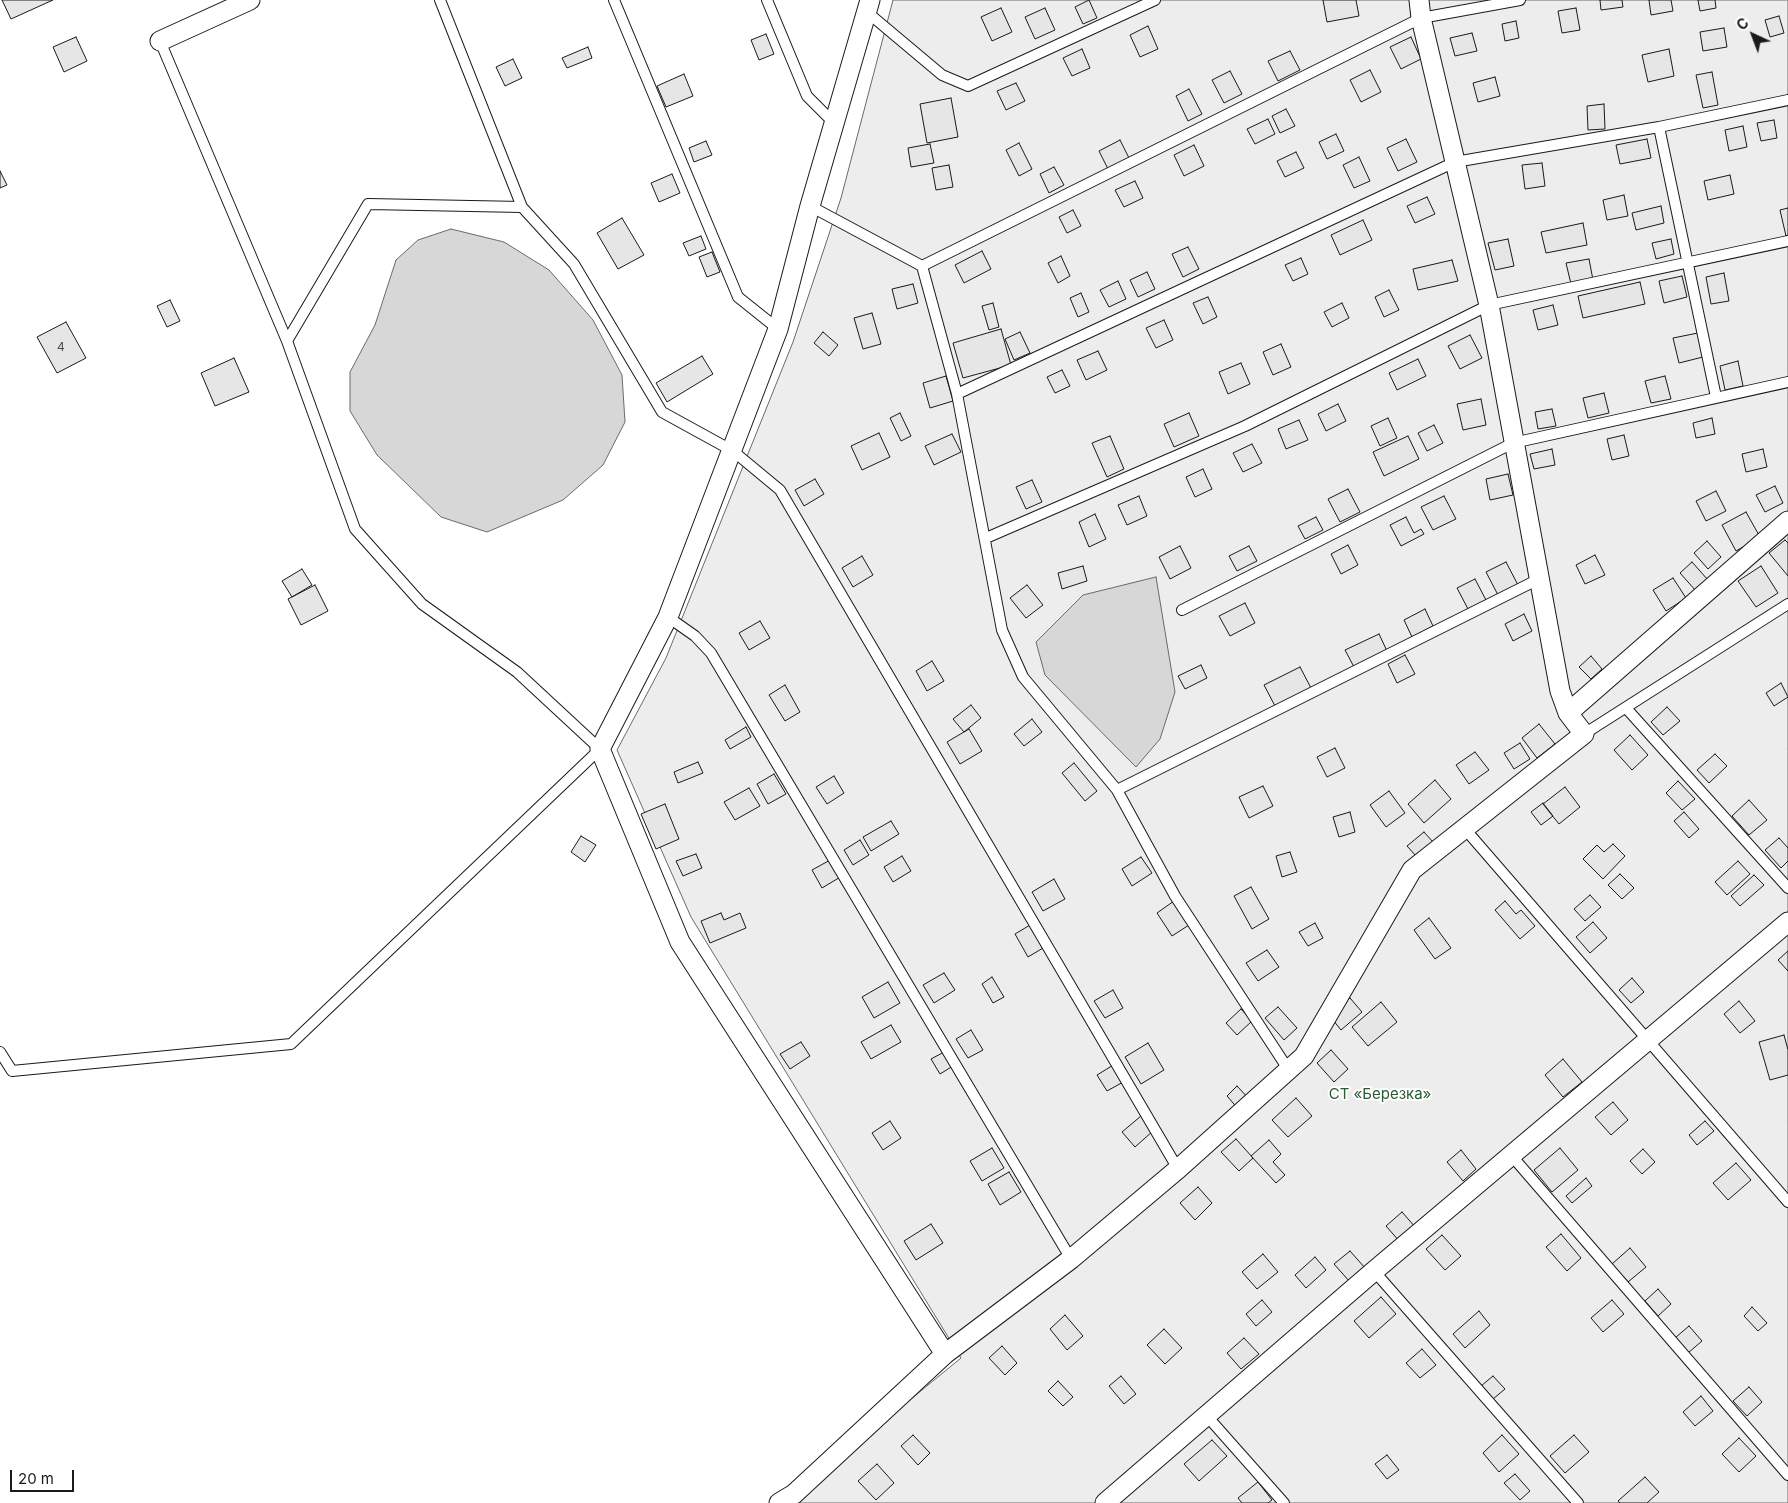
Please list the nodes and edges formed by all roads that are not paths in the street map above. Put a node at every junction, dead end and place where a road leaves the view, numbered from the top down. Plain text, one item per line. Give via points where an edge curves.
1 (250, 0) edge
2 (440, 0) edge
3 (614, 0) edge
4 (768, 0) edge
5 (1155, 0) edge
6 (1520, 0) edge
7 (869, 6) edge
8 (1420, 9) edge
9 (160, 41) joint
10 (1788, 100) edge
11 (834, 123) junction
12 (1659, 127) junction
13 (1455, 162) junction
14 (810, 206) junction
15 (522, 207) junction
16 (1788, 241) edge
17 (1686, 264) junction
18 (922, 266) junction
19 (1489, 305) junction
20 (778, 329) junction
21 (287, 341) junction
22 (1788, 382) edge
23 (957, 394) junction
24 (1716, 397) junction
25 (1513, 443) junction
26 (733, 451) junction
27 (1788, 521) edge
28 (986, 538) junction
29 (1539, 579) junction
30 (1788, 604) edge
31 (1182, 610) dead end
32 (668, 617) junction
33 (1626, 708) junction
34 (1568, 713) junction
35 (1584, 734) junction
36 (600, 749) junction
37 (1117, 790) junction
38 (1465, 829) junction
39 (1788, 888) edge
40 (1788, 922) edge
41 (1646, 1040) junction
42 (0, 1052) edge
43 (1288, 1069) junction
44 (1511, 1155) junction
45 (1178, 1169) junction
46 (1788, 1202) edge
47 (1070, 1259) junction
48 (1374, 1271) junction
49 (944, 1354) junction
50 (1206, 1415) junction
51 (1788, 1474) edge
52 (779, 1503) edge
53 (1105, 1503) edge
54 (1284, 1503) edge
55 (1578, 1503) edge

1 - 9 street
2 - 15 lane
3 - 20 lane via 738,297
4 - 11 lane via 808,96
5 - 7 lane via 968,86 942,75
6 - 8 lane
7 - 11 street
8 - 13 street
8 - 18 lane
9 - 21 lane
10 - 12 lane
11 - 14 street
12 - 13 lane
12 - 17 lane
13 - 19 street
13 - 23 lane
14 - 18 lane
14 - 20 street
15 - 21 lane via 368,204
15 - 26 lane via 574,264 662,412
16 - 17 lane
17 - 19 lane
17 - 24 lane
18 - 23 lane
19 - 25 street
19 - 28 lane via 1245,426
20 - 26 street
21 - 36 lane via 355,529 422,604 517,672
22 - 24 lane
23 - 28 lane
24 - 25 lane
25 - 29 street
25 - 31 lane
26 - 32 street
26 - 45 lane via 780,490
27 - 34 street
28 - 37 lane via 1002,630 1023,677
29 - 34 street via 1560,691
29 - 37 lane
30 - 33 lane
32 - 36 street
32 - 47 lane via 695,636 711,653
33 - 35 lane
33 - 39 lane
34 - 35 street
35 - 38 street
36 - 42 lane via 291,1044 12,1072
36 - 49 street via 680,942
37 - 43 lane via 1175,896
38 - 41 lane
38 - 43 street via 1412,870 1304,1056
40 - 41 street
41 - 44 street
41 - 46 lane
43 - 45 street
44 - 48 street
44 - 51 lane
45 - 47 street
47 - 49 street
48 - 50 street
48 - 55 lane
49 - 52 street via 794,1494
50 - 53 street
50 - 54 lane

